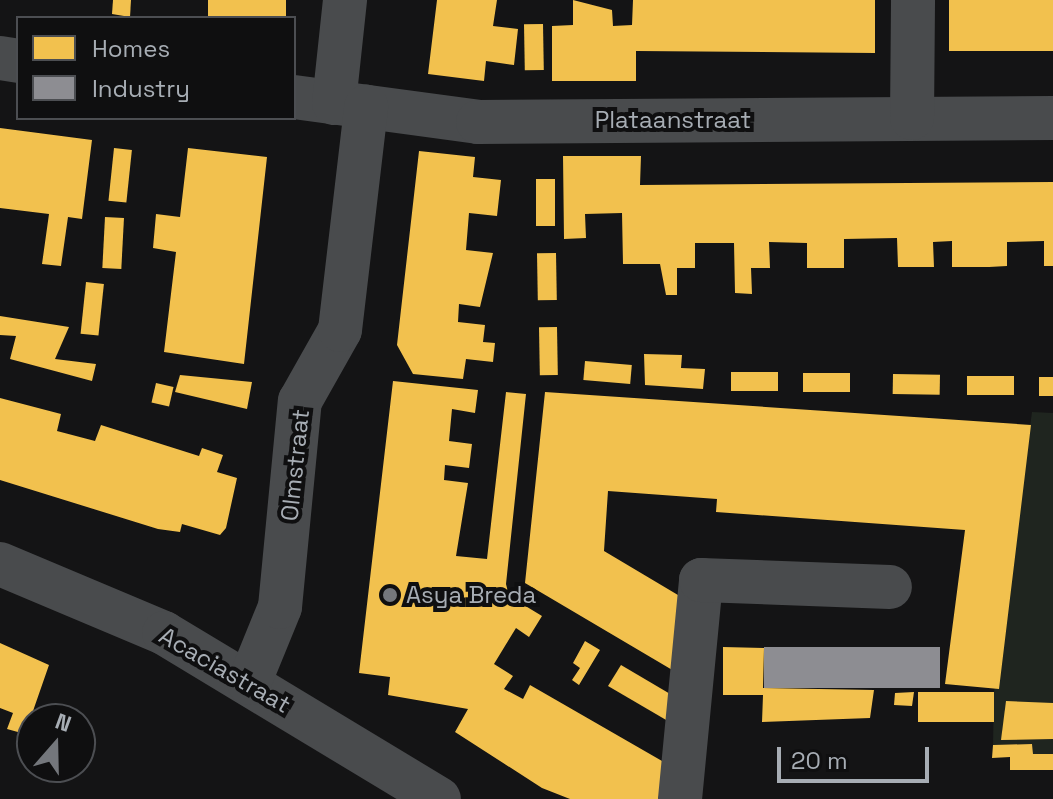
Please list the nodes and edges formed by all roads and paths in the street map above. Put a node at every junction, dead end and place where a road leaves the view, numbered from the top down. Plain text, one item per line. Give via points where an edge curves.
1 (345, 0) edge
2 (913, 0) edge
3 (331, 102) edge
4 (912, 118) junction
5 (1053, 118) edge
6 (0, 564) edge
7 (890, 587) dead end
8 (249, 683) junction
9 (439, 799) edge
10 (680, 799) edge

1 - 3 street, Olmstraat
2 - 4 street
3 - 4 street, Plataanstraat via 478,122
3 - 8 street, Olmstraat via 340,330 300,401 280,607
4 - 5 street, Plataanstraat
6 - 8 street, Acaciastraat via 164,633
7 - 10 street via 701,580
8 - 9 street, Acaciastraat

